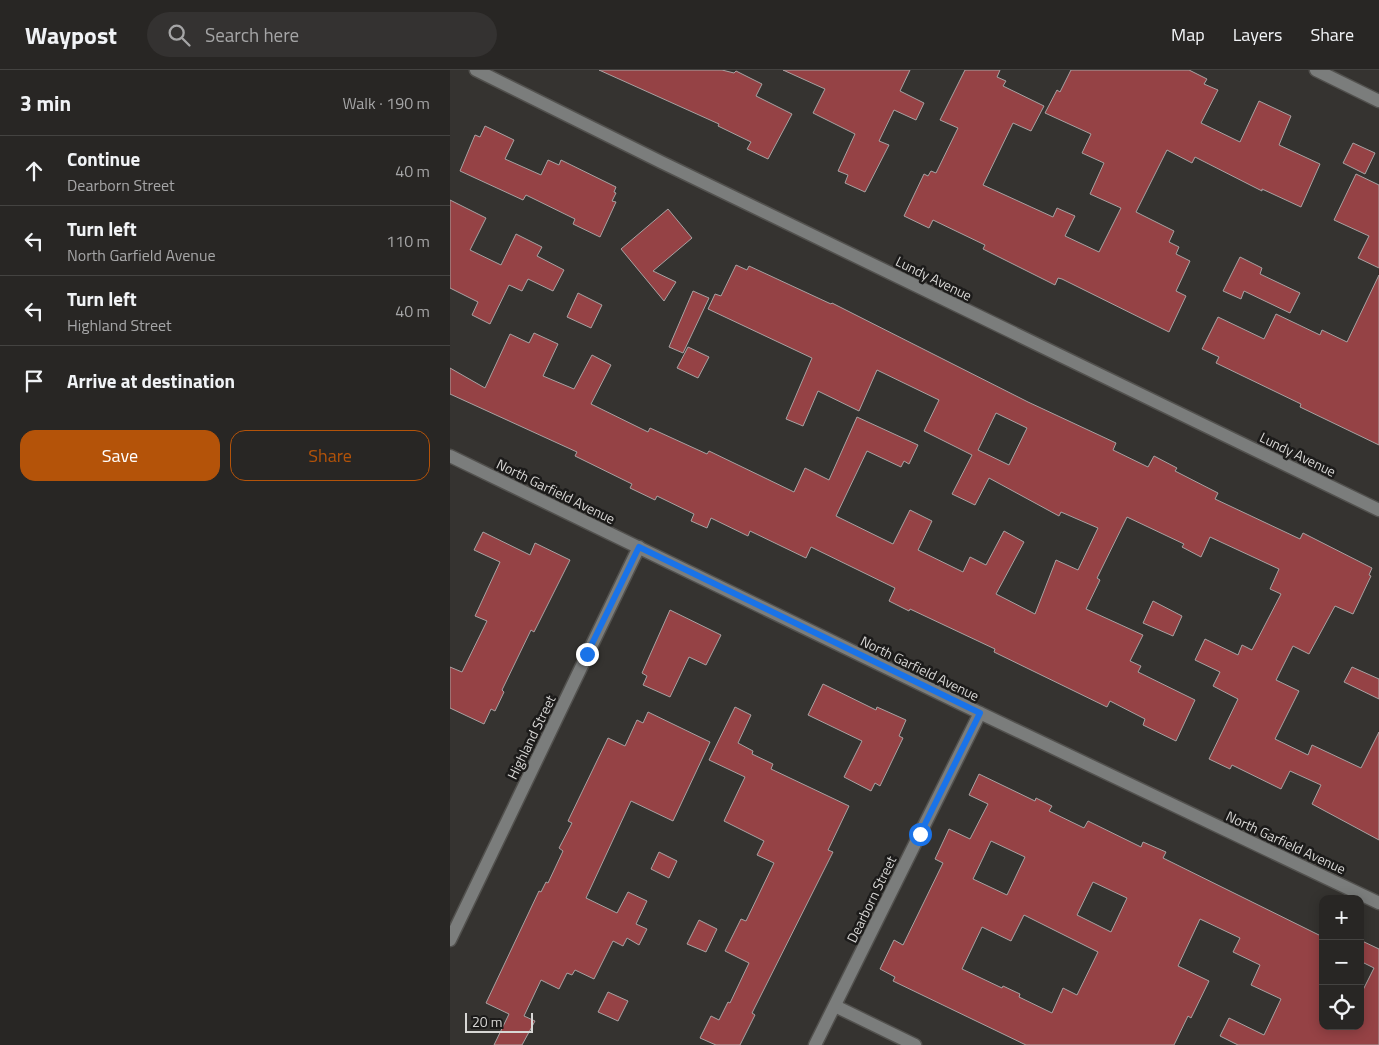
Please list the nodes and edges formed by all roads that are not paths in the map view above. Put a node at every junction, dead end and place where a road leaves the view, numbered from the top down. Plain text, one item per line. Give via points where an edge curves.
1 (476, 70) edge
2 (1316, 70) edge
3 (1379, 101) edge
4 (450, 456) edge
5 (1379, 510) edge
6 (639, 547) junction
7 (980, 713) junction
8 (1379, 903) edge
9 (450, 940) edge
10 (835, 1006) junction
11 (816, 1045) edge
12 (915, 1045) edge

1 - 5 street, Lundy Avenue
2 - 3 street
4 - 6 street, North Garfield Avenue
6 - 7 street, North Garfield Avenue
6 - 9 street, Highland Street
7 - 8 street, North Garfield Avenue
7 - 10 street, Dearborn Street
10 - 11 street, Dearborn Street
10 - 12 street

